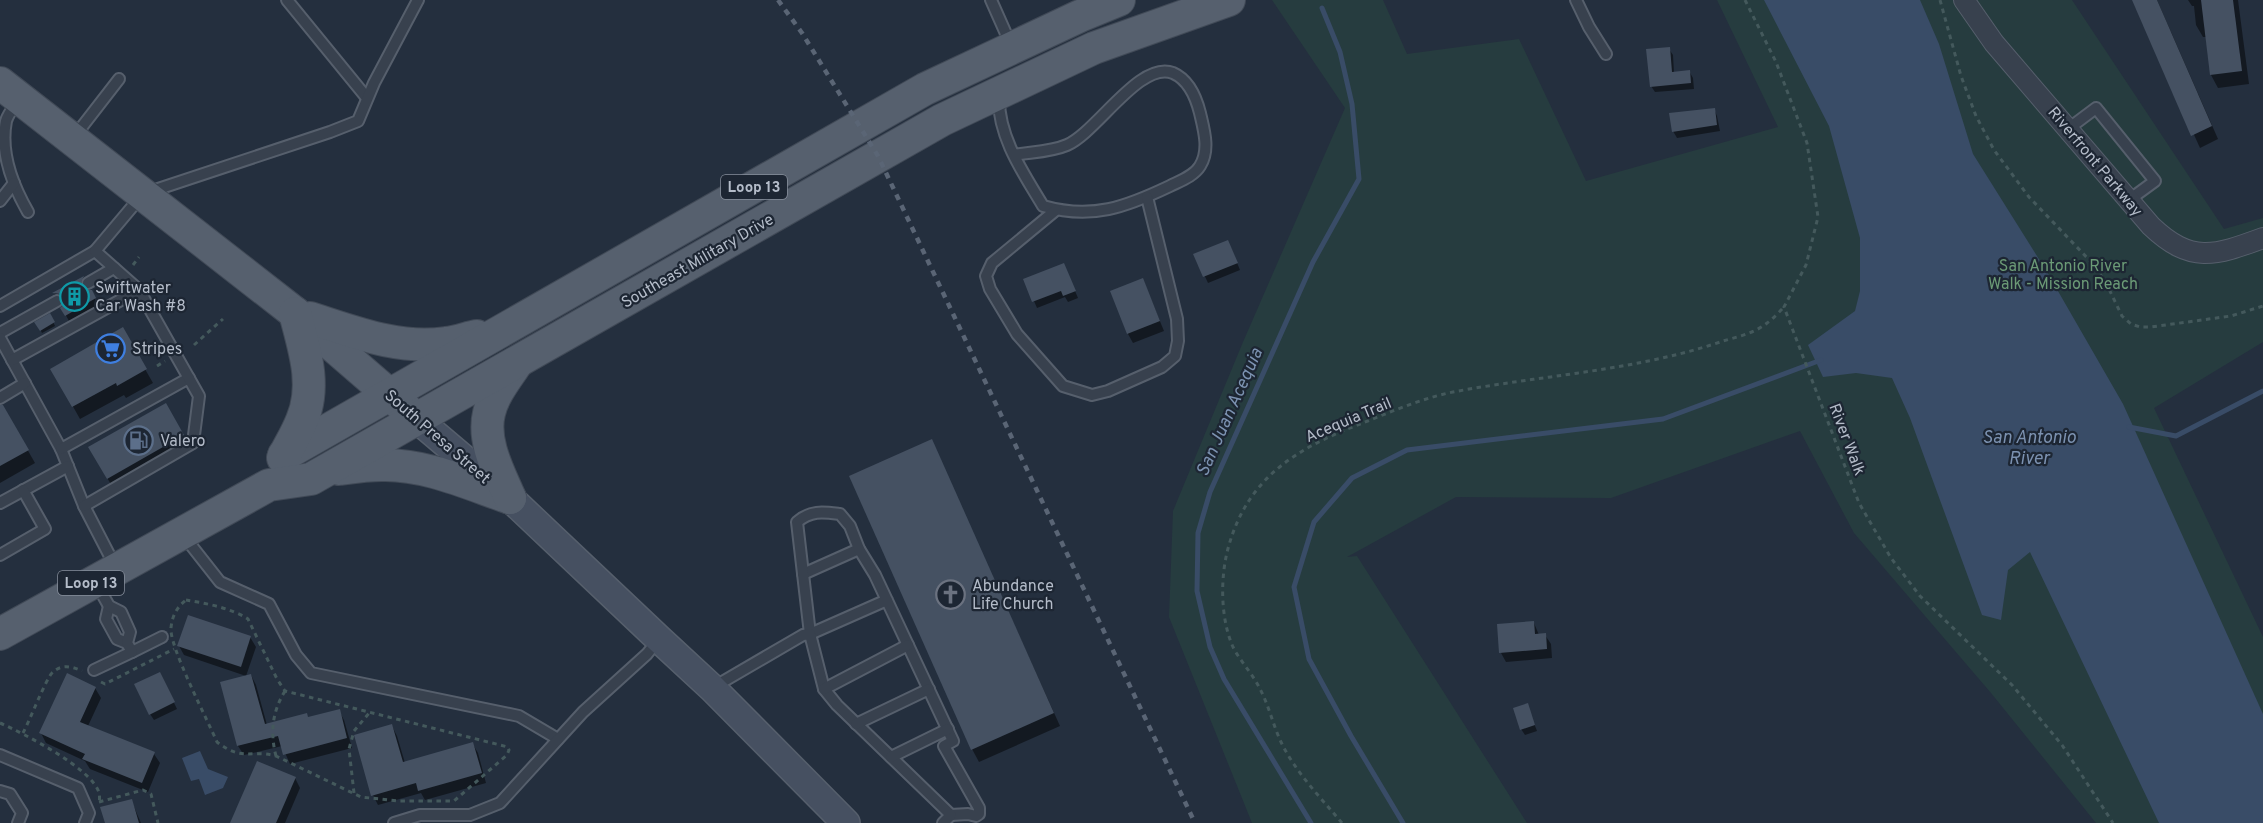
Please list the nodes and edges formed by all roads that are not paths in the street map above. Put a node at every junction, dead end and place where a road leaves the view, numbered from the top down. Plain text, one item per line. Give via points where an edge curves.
1 (287, 0) edge
2 (418, 0) edge
3 (992, 0) edge
4 (1119, 0) edge
5 (1229, 0) edge
6 (1576, 0) edge
7 (1964, 0) edge
8 (1012, 48) junction
9 (1606, 54) dead end
10 (985, 61) junction
11 (119, 79) dead end
12 (10, 91) edge
13 (999, 92) junction
14 (367, 98) junction
15 (2068, 129) junction
16 (72, 139) junction
17 (1014, 154) junction
18 (14, 183) junction
19 (143, 194) junction
20 (1147, 197) junction
21 (2129, 200) junction
22 (0, 201) edge
23 (1056, 210) junction
24 (28, 212) dead end
25 (2263, 238) edge
26 (95, 251) junction
27 (114, 268) junction
28 (88, 283) dead end
29 (139, 290) junction
30 (57, 301) dead end
31 (0, 306) edge
32 (295, 313) junction
33 (509, 328) junction
34 (0, 333) edge
35 (0, 338) edge
36 (12, 360) junction
37 (517, 363) junction
38 (189, 378) junction
39 (25, 383) junction
40 (391, 395) junction
41 (0, 398) edge
42 (418, 420) junction
43 (61, 448) junction
44 (284, 455) junction
45 (68, 466) junction
46 (125, 469) dead end
47 (327, 470) junction
48 (131, 479) junction
49 (269, 485) junction
50 (23, 490) junction
51 (510, 498) junction
52 (0, 502) edge
53 (84, 506) junction
54 (182, 533) junction
55 (859, 549) junction
56 (0, 555) edge
57 (803, 574) junction
58 (107, 585) junction
59 (886, 600) junction
60 (0, 634) edge
61 (810, 634) junction
62 (162, 637) dead end
63 (659, 639) junction
64 (908, 645) junction
65 (130, 647) junction
66 (93, 675) road end
67 (712, 688) junction
68 (824, 689) junction
69 (929, 689) junction
70 (856, 724) junction
71 (948, 729) junction
72 (558, 739) junction
73 (0, 755) edge
74 (891, 757) junction
75 (0, 791) edge
76 (947, 819) edge
77 (18, 823) edge
78 (84, 823) edge
79 (394, 823) edge
80 (845, 823) edge

1 - 14 lane
2 - 14 lane
3 - 8 lane
4 - 8 main road, Loop 13
5 - 13 main road, Southeast Military Drive / Loop 13 via 1094,48
6 - 9 lane
7 - 15 street, Riverfront Parkway via 1994,43
8 - 10 main road, Loop 13
10 - 13 main road
10 - 33 main road, Loop 13 via 860,125
11 - 16 lane
12 - 16 main road, South Presa Street
12 - 18 lane via 3,137
13 - 17 lane via 998,114
13 - 37 main road, Southeast Military Drive / Loop 13 via 942,120
14 - 19 lane via 357,121
15 - 21 street, Riverfront Parkway
15 - 21 lane via 2096,108 2155,181
16 - 19 main road, South Presa Street
17 - 20 lane via 1068,145 1145,77 1156,72 1172,73 1187,84 1197,102 1205,136 1204,155 1194,173
17 - 23 lane via 1043,206
18 - 22 lane
18 - 24 lane
19 - 26 lane
19 - 32 main road, South Presa Street
20 - 23 lane via 1094,212
20 - 23 lane via 1177,319 1175,356 1162,367 1092,395 1063,386 1017,334 986,276 992,263
21 - 25 street, Riverfront Parkway via 2165,239 2192,252 2217,253
26 - 27 lane
26 - 31 lane
27 - 28 lane
27 - 29 lane
29 - 36 lane
29 - 38 lane
30 - 34 lane
32 - 33 main road via 385,341 419,345 446,343
32 - 40 main road, South Presa Street
32 - 44 main road via 310,386 303,419
33 - 40 main road, Loop 13
35 - 36 lane
36 - 39 lane
37 - 42 main road, Southeast Military Drive / Loop 13
37 - 51 main road via 496,394 487,429 489,445
38 - 43 lane via 104,432
38 - 48 lane via 199,396 193,443 153,460
39 - 41 lane
39 - 43 lane
40 - 42 main road, South Presa Street
40 - 44 main road, Loop 13
42 - 47 main road, Southeast Military Drive / Loop 13
42 - 51 main road, South Presa Street
43 - 45 lane
44 - 49 main road
45 - 50 lane
45 - 53 lane
46 - 48 lane
47 - 49 main road, Southeast Military Drive / Loop 13 via 311,478
47 - 51 main road via 409,467 439,473
48 - 53 lane
49 - 54 main road, Southeast Military Drive / Loop 13
50 - 52 lane
50 - 56 lane via 45,530
51 - 63 main road, South Presa Street
53 - 58 lane
54 - 58 main road, Southeast Military Drive / Loop 13
54 - 72 lane via 220,582 269,604 310,673 519,716
55 - 57 lane
55 - 57 lane via 850,526 840,514 812,512 797,522
55 - 59 lane
57 - 61 lane
58 - 60 main road, Southeast Military Drive / Loop 13
58 - 65 lane via 130,632
58 - 65 lane via 106,619 117,639
59 - 61 lane
59 - 64 lane
61 - 67 lane
61 - 68 lane
62 - 65 lane
63 - 67 main road, South Presa Street
63 - 72 lane
64 - 68 lane
64 - 69 lane
65 - 66 lane
67 - 80 main road, South Presa Street
68 - 70 lane
69 - 70 lane
69 - 71 lane
70 - 74 lane
71 - 74 lane
71 - 76 lane via 953,741 944,746 979,814
72 - 79 lane via 500,803 470,815 420,815
73 - 78 lane via 78,788 90,813
74 - 76 lane
75 - 77 lane via 10,795 22,813

